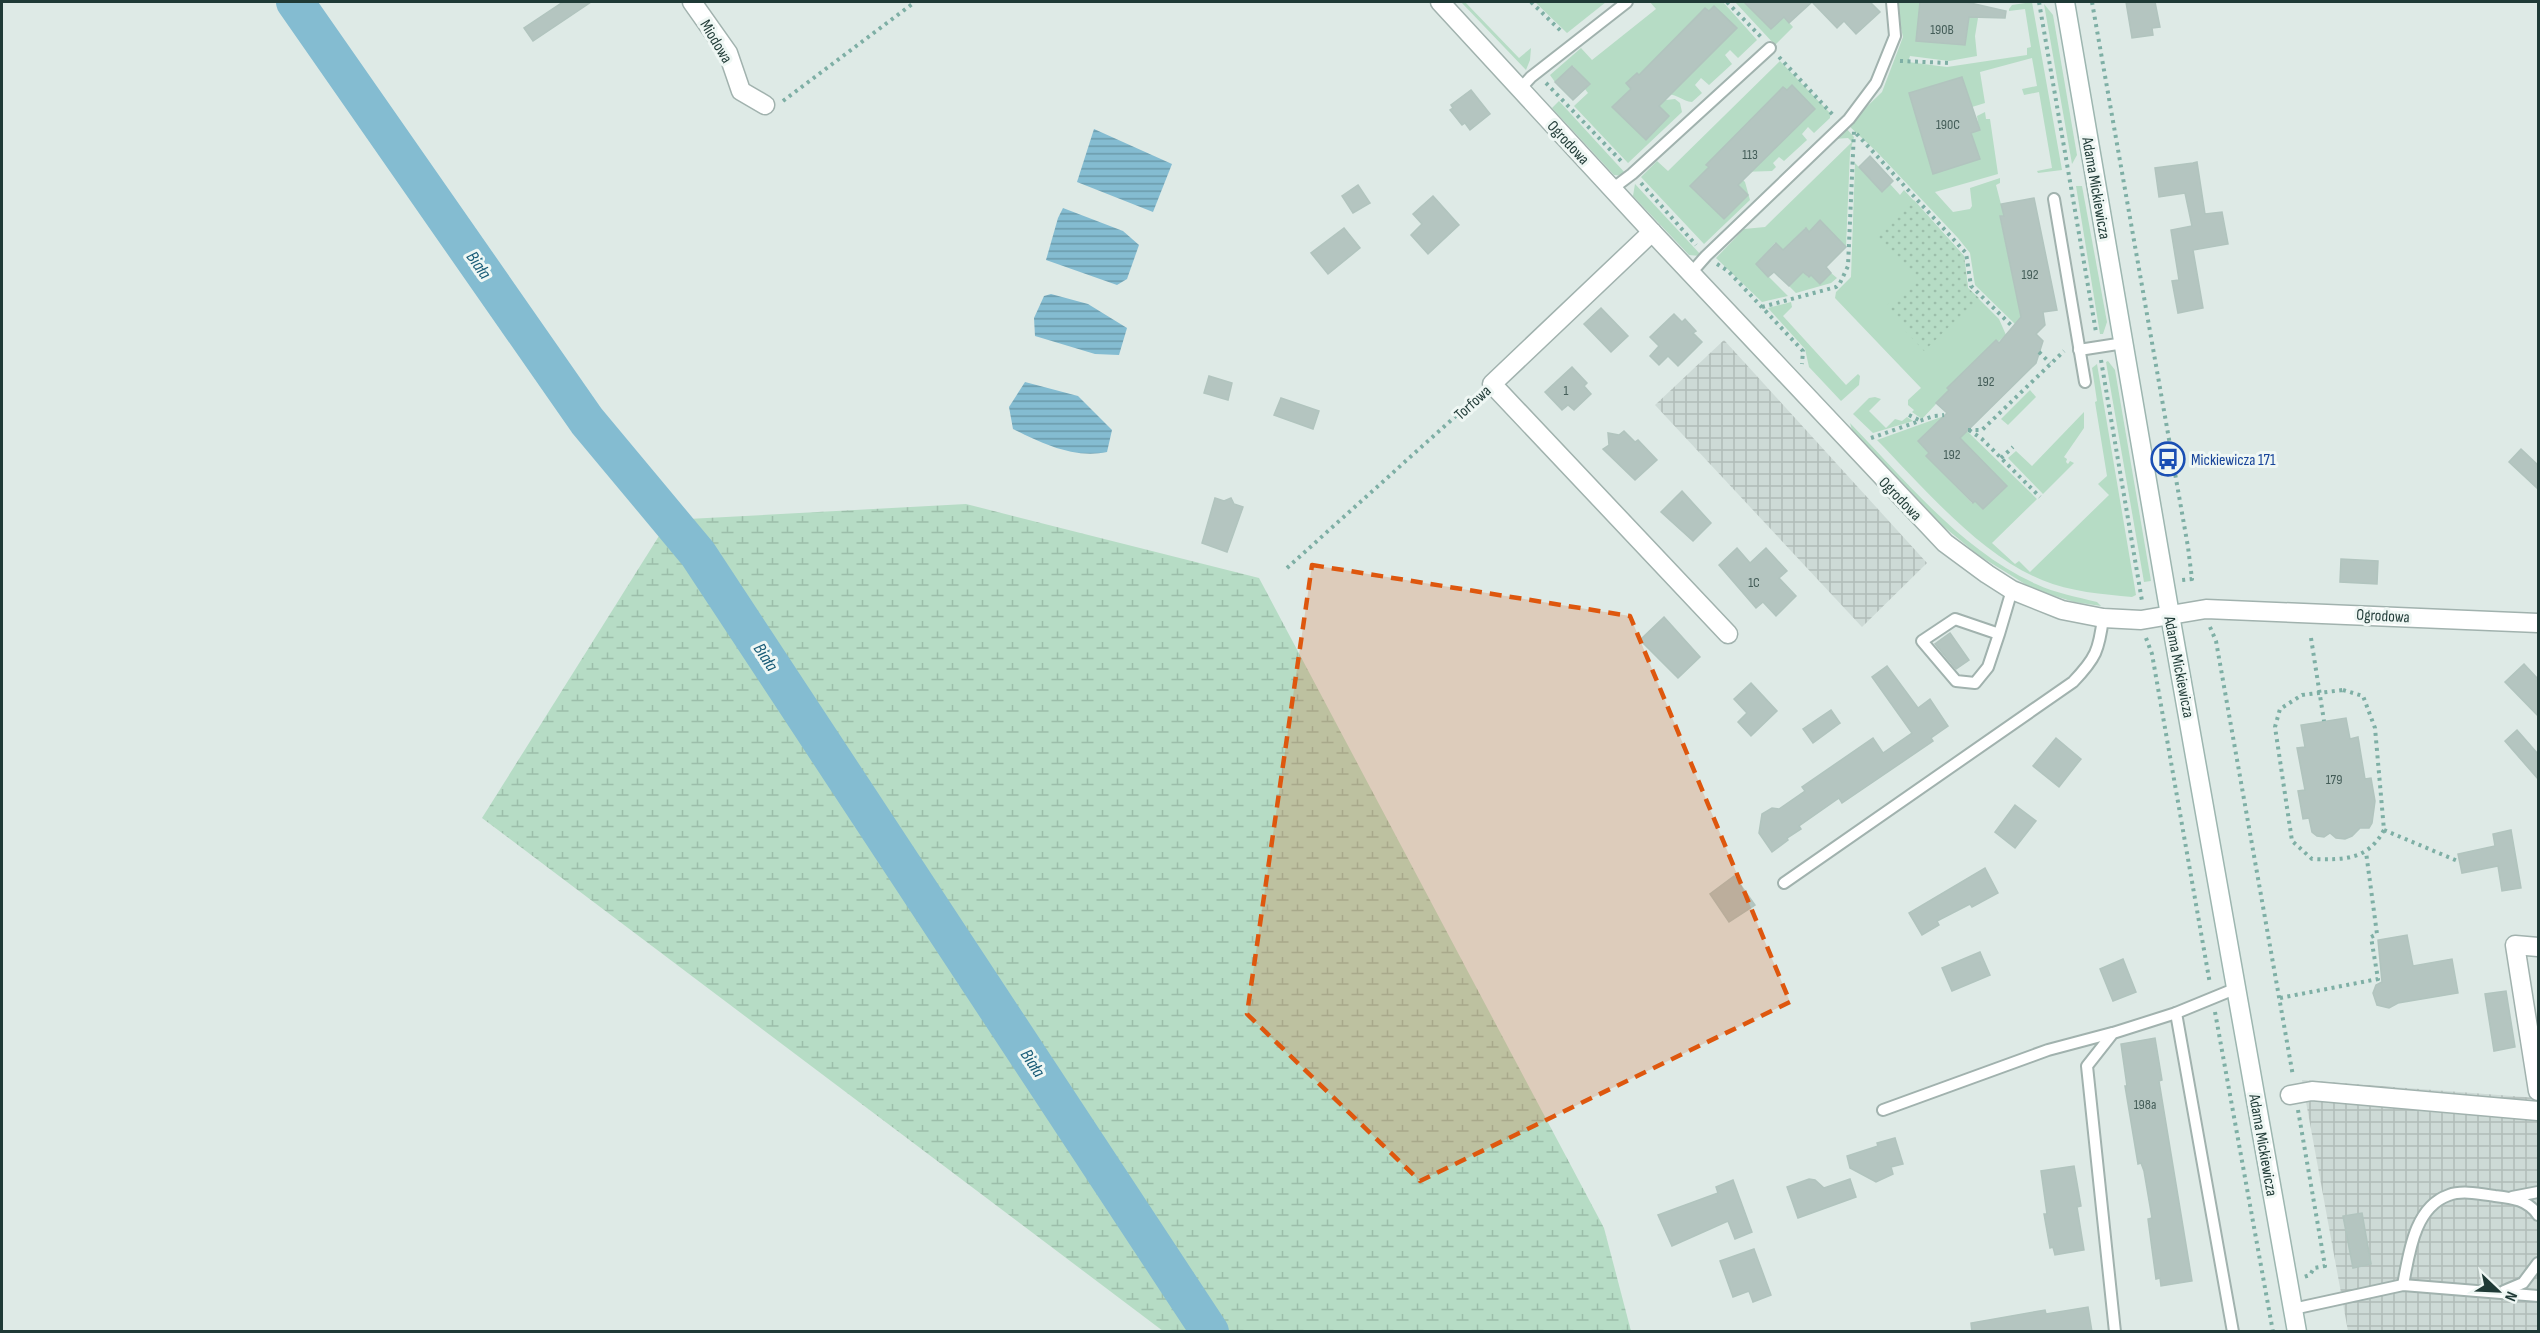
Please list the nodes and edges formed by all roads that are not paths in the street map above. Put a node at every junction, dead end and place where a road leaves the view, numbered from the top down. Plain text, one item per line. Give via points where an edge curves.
1 (692, 2) edge
2 (1440, 2) edge
3 (1628, 2) edge
4 (1892, 2) edge
5 (2065, 2) edge
6 (1770, 48) road end
7 (1525, 83) junction
8 (765, 105) road end
9 (1612, 189) junction
10 (2054, 199) dead end
11 (1652, 232) junction
12 (1691, 273) junction
13 (2124, 343) junction
14 (2079, 350) junction
15 (2085, 382) dead end
16 (2012, 590) junction
17 (2170, 615) junction
18 (2103, 618) junction
19 (2538, 622) edge
20 (1728, 634) dead end
21 (1999, 634) junction
22 (1784, 883) dead end
23 (2538, 947) edge
24 (2237, 988) junction
25 (2176, 1013) junction
26 (2113, 1033) junction
27 (2538, 1090) edge
28 (2293, 1095) road end
29 (1883, 1110) dead end
30 (2538, 1111) edge
31 (2538, 1192) edge
32 (2512, 1198) junction
33 (2538, 1215) edge
34 (2538, 1263) edge
35 (2403, 1285) junction
36 (2501, 1293) junction
37 (2538, 1296) edge
38 (2293, 1309) junction
39 (2115, 1332) edge
40 (2233, 1332) edge
41 (2297, 1332) edge

1 - 8 street, Miodowa via 728,53 741,90
2 - 7 street, Ogrodowa
3 - 7 lane
4 - 12 lane via 1895,36 1876,83 1842,125
5 - 13 street, Adama Mickiewicza
6 - 9 lane
7 - 9 street, Ogrodowa
9 - 11 street, Ogrodowa
10 - 14 lane
11 - 12 street, Ogrodowa
11 - 20 street, Torfowa via 1492,384
12 - 16 street, Ogrodowa via 1945,543
13 - 14 lane
13 - 17 street, Adama Mickiewicza via 2176,583
14 - 15 lane
16 - 18 street, Ogrodowa via 2062,610
16 - 21 lane
17 - 18 street, Ogrodowa via 2141,620
17 - 19 street, Ogrodowa via 2206,609
17 - 24 street, Adama Mickiewicza
18 - 22 lane via 2099,647 2073,682
21 - 21 lane via 1988,667 1975,683 1956,681 1922,641 1955,619
23 - 27 street via 2515,945
24 - 25 lane
24 - 38 street, Adama Mickiewicza
25 - 26 lane
25 - 40 lane
26 - 29 lane via 2048,1050
26 - 39 lane via 2087,1066
28 - 30 street via 2312,1091
31 - 32 lane
32 - 33 lane via 2532,1205
32 - 35 lane via 2450,1194 2435,1203 2421,1219
34 - 36 lane via 2523,1283
35 - 36 lane
35 - 38 lane
36 - 37 lane
38 - 41 street, Adama Mickiewicza

